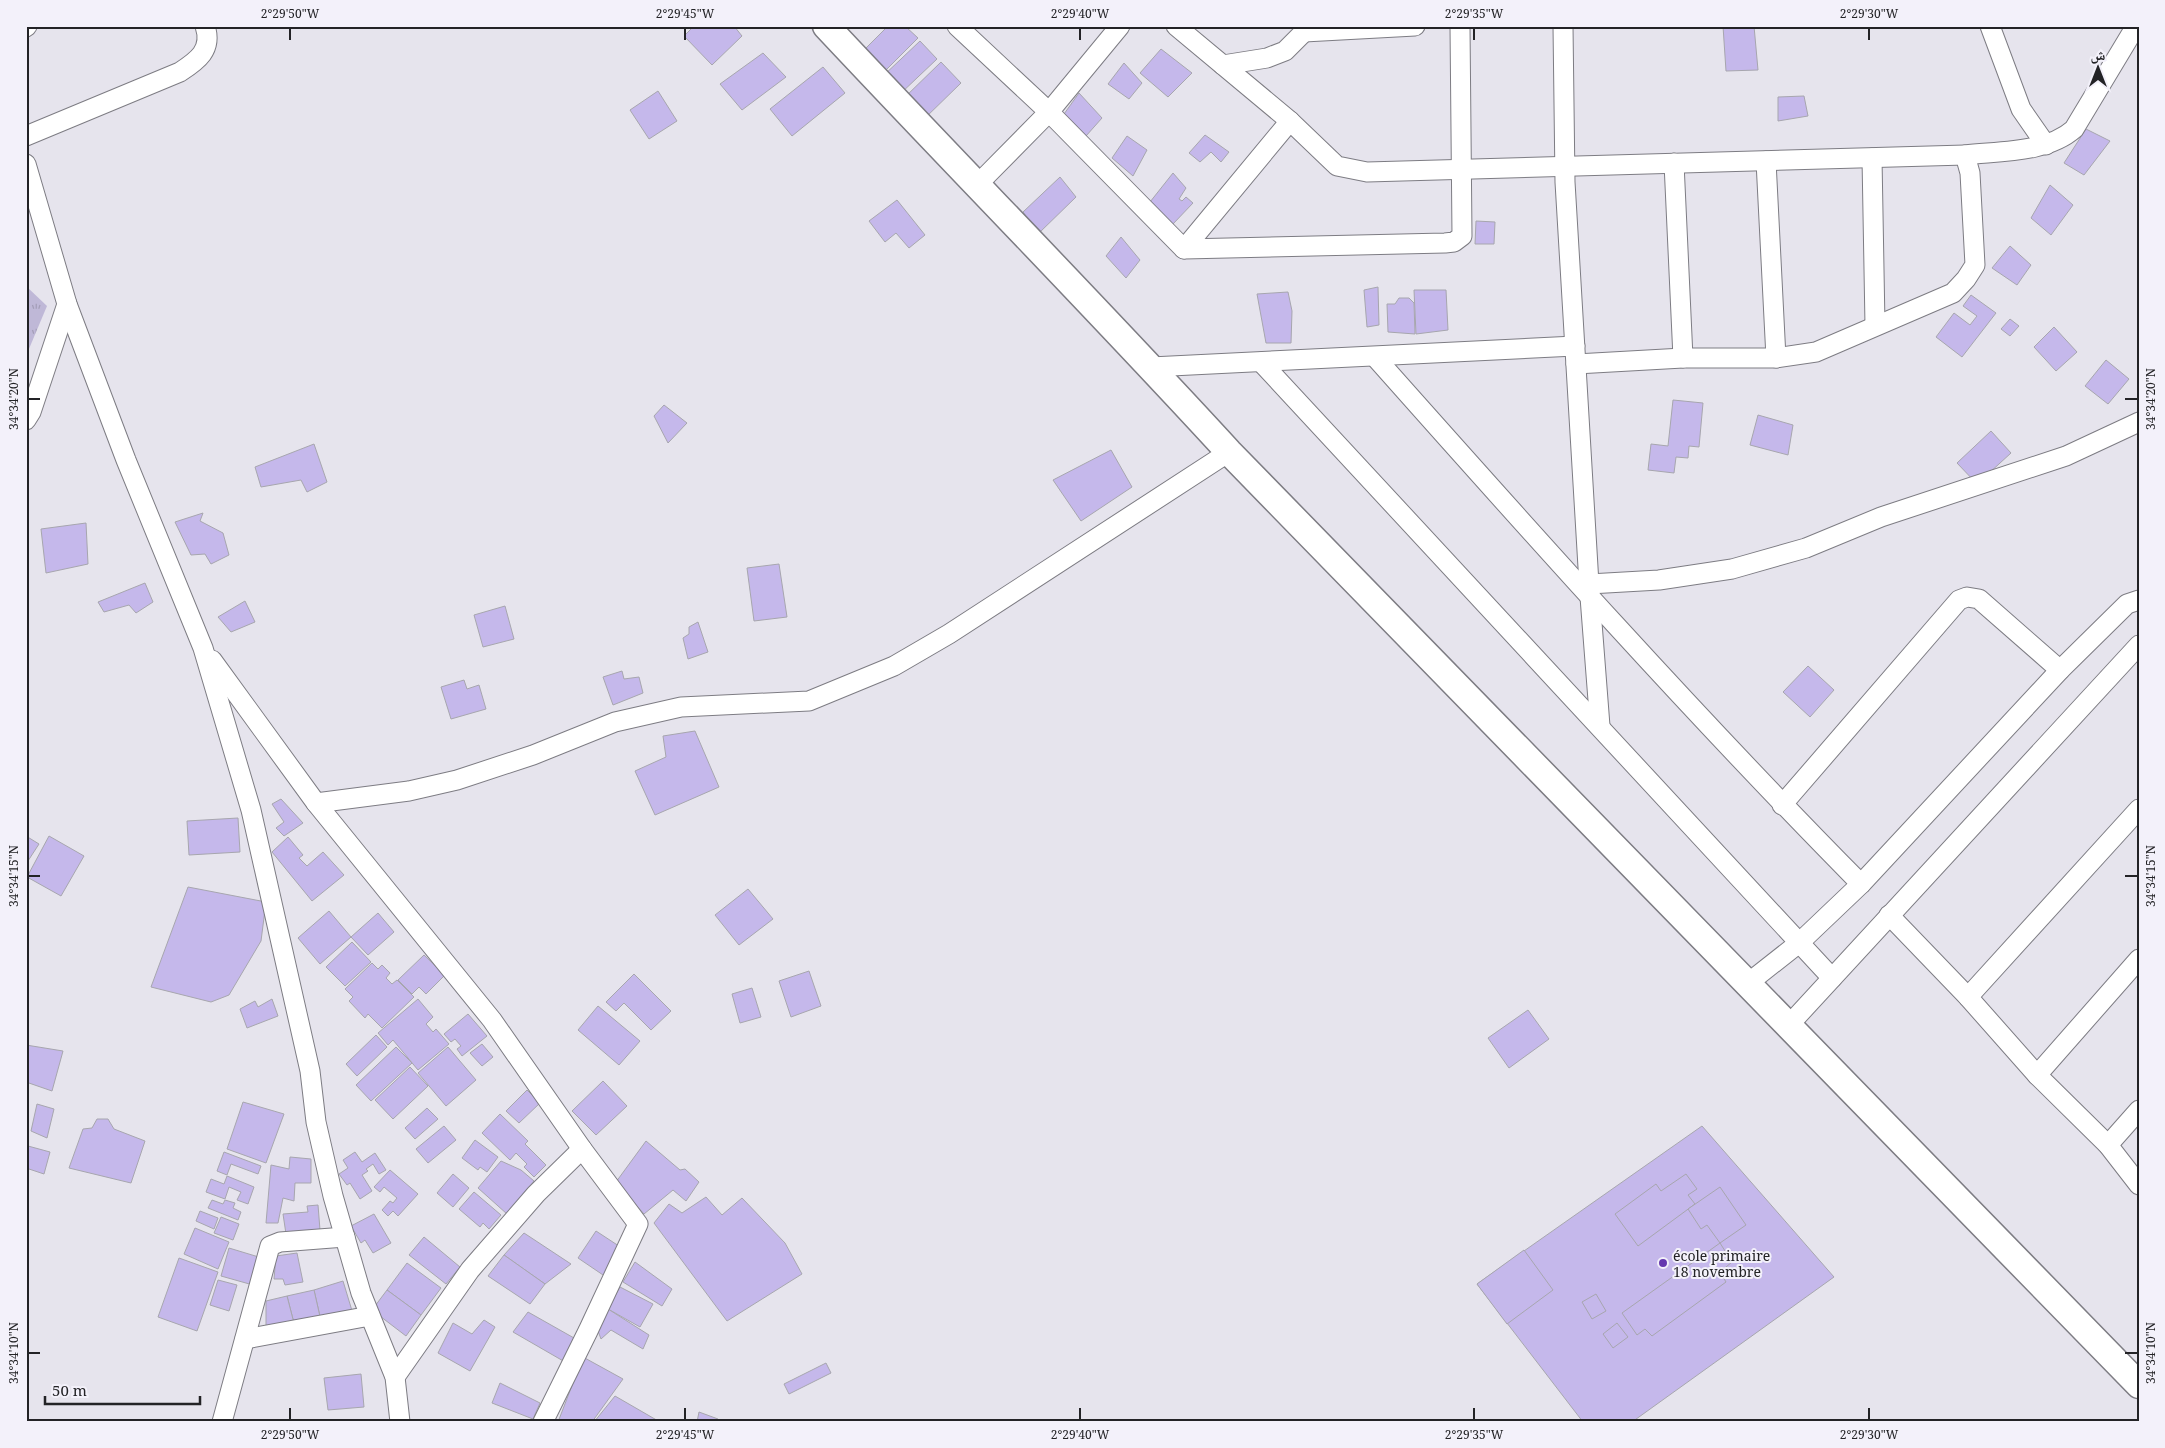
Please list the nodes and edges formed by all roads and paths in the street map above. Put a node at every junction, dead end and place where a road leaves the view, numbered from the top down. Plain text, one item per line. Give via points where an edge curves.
1 (205, 26) edge
2 (826, 26) edge
3 (957, 26) edge
4 (1120, 26) edge
5 (1176, 26) edge
6 (1415, 26) edge
7 (1460, 26) edge
8 (1563, 26) edge
9 (1990, 26) edge
10 (1304, 29) edge
11 (2135, 35) edge
12 (1223, 65) junction
13 (1049, 112) junction
14 (1290, 121) junction
15 (26, 136) edge
16 (2046, 145) junction
17 (1966, 155) junction
18 (1872, 158) junction
19 (1766, 161) junction
20 (1674, 163) junction
21 (26, 164) edge
22 (1565, 166) junction
23 (1460, 168) junction
24 (976, 186) junction
25 (1184, 249) junction
26 (68, 304) junction
27 (1874, 325) junction
28 (1575, 355) junction
29 (1375, 357) junction
30 (1683, 358) junction
31 (1776, 358) junction
32 (1261, 362) junction
33 (1151, 367) junction
34 (26, 420) edge
35 (2139, 422) edge
36 (1229, 452) junction
37 (1590, 592) junction
38 (2139, 600) edge
39 (2139, 645) edge
40 (203, 648) junction
41 (2060, 670) junction
42 (1600, 726) junction
43 (316, 803) junction
44 (1782, 805) junction
45 (2139, 809) edge
46 (1862, 884) junction
47 (1889, 915) junction
48 (1800, 943) junction
49 (2139, 959) edge
50 (1832, 978) junction
51 (1748, 984) junction
52 (1968, 998) junction
53 (1788, 1026) junction
54 (2037, 1075) junction
55 (2139, 1110) edge
56 (2108, 1145) junction
57 (582, 1149) junction
58 (2139, 1185) edge
59 (345, 1237) junction
60 (370, 1316) junction
61 (244, 1339) junction
62 (395, 1378) junction
63 (2139, 1386) edge
64 (222, 1422) edge
65 (400, 1422) edge
66 (543, 1422) edge

1 - 15 street via 204,49 199,60 180,72
2 - 24 main road
3 - 13 street
4 - 13 street
5 - 12 street
6 - 10 street
7 - 23 street
8 - 22 street
9 - 16 street via 2021,109
10 - 12 street via 1285,51 1267,58
11 - 16 street via 2074,129 2064,138
12 - 14 street
13 - 24 street
13 - 25 street
14 - 23 street via 1337,166 1354,171
14 - 25 street
16 - 17 street
17 - 18 street
17 - 27 street via 1970,173 1975,265 1953,293
18 - 19 street
18 - 27 street
19 - 20 street
19 - 31 street
20 - 22 street
20 - 30 street
21 - 26 street
22 - 23 street
22 - 28 street
23 - 25 street via 1463,230 1462,236 1454,242
24 - 33 main road
26 - 34 street
26 - 40 street via 126,460
27 - 31 street via 1816,352
28 - 29 street
28 - 30 street
28 - 37 street
29 - 32 street
29 - 37 street
30 - 31 street
32 - 33 street
32 - 42 street
33 - 36 main road
35 - 37 street via 2066,456 1881,518 1806,548 1732,569
36 - 43 street via 949,634 894,666 809,701 680,707 615,722 457,780 409,791
36 - 51 main road
37 - 42 street
37 - 44 street
38 - 41 street via 2128,604
39 - 47 street
40 - 43 street
40 - 59 street via 251,810 310,1071 316,1122
41 - 44 street via 1979,599 1967,597 1959,600
41 - 46 street
42 - 48 street
43 - 57 street via 492,1020
44 - 46 street
45 - 52 street
46 - 48 street
47 - 50 street
47 - 52 street
48 - 50 street
48 - 51 street
49 - 54 street
50 - 53 street
51 - 53 main road
52 - 54 street
53 - 63 main road
54 - 56 street
55 - 56 street
56 - 58 street
57 - 62 street via 536,1194 470,1270
57 - 66 street via 638,1224
59 - 60 street
59 - 61 street via 280,1242 270,1246
60 - 61 street
60 - 62 street
61 - 64 street
62 - 65 street

